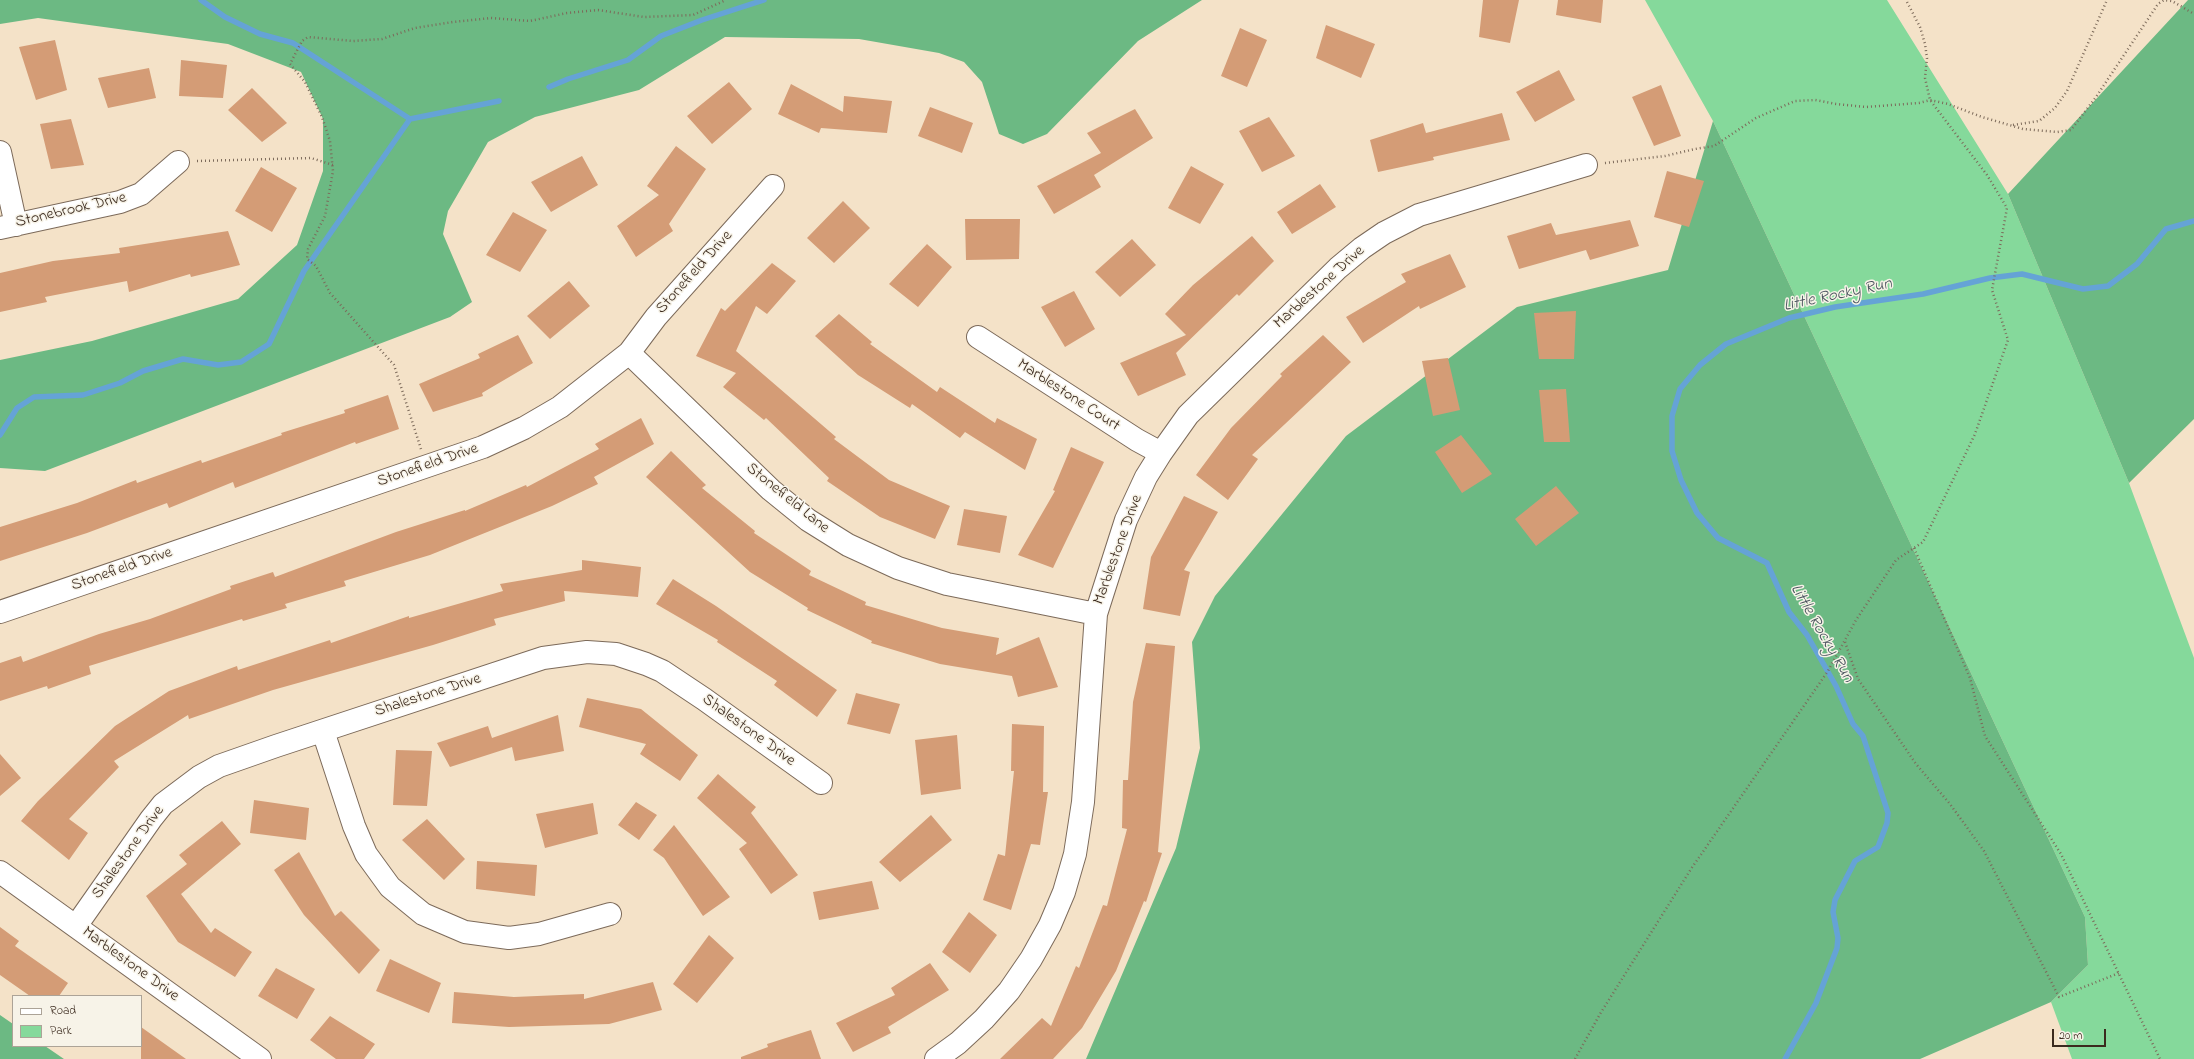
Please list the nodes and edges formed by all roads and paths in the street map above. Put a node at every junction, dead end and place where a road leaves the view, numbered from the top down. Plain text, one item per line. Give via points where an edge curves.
1 (726, 0) edge
2 (1906, 0) edge
3 (2107, 0) edge
4 (2194, 14) edge
5 (1930, 100) junction
6 (2010, 126) junction
7 (0, 152) edge
8 (178, 162) joint
9 (333, 165) junction
10 (1586, 165) joint
11 (773, 186) dead end
12 (8, 226) edge
13 (978, 337) dead end
14 (629, 353) junction
15 (1161, 453) junction
16 (426, 466) junction
17 (1914, 548) junction
18 (0, 612) edge
19 (1096, 614) junction
20 (1845, 642) junction
21 (323, 731) junction
22 (821, 783) dead end
23 (0, 872) edge
24 (610, 914) dead end
25 (76, 926) junction
26 (2119, 973) junction
27 (260, 1059) edge
28 (936, 1059) edge
29 (1575, 1059) edge
30 (2160, 1059) edge

1 - 9 path via 693,16 644,17 598,10 530,21 491,18 453,22 415,28 382,39 353,41 308,37 302,41 290,64 305,82 320,111 330,141
2 - 5 path via 1920,27 1925,44 1925,78
3 - 6 path via 2067,91 2055,108 2039,121
4 - 6 path via 2172,1 2164,0 2158,4 2093,102 2071,130 2057,132
5 - 6 path
5 - 10 path via 1866,106 1815,100 1794,101 1756,118 1714,146 1665,156
5 - 17 path via 1987,174 2007,208 1992,290 2008,340 1975,434 1923,542
7 - 12 street
8 - 9 path via 311,158
8 - 12 street, Stonebrook Drive via 141,194 120,202
9 - 16 path via 331,192 325,216 308,249 307,259 316,266 330,293 394,365
10 - 15 street, Marblestone Drive via 1419,215 1362,248 1338,268 1188,415
11 - 14 street, Stonefield Drive via 656,317
13 - 15 street, Marblestone Court
14 - 16 street, Stonefield Drive via 560,407 524,428 483,447
14 - 19 street, Stonefield Lane via 771,490 808,520 848,546 898,568 946,584
15 - 19 street, Marblestone Drive via 1146,477 1126,520
16 - 18 street, Stonefield Drive
17 - 20 path via 1896,560 1856,620
17 - 26 path via 1970,678 1986,736 2061,854
19 - 28 street, Marblestone Drive via 1083,802 1075,854 1064,892 1039,946 1009,991 984,1019
20 - 26 path via 1858,679 1916,764 1950,804 1984,851 2059,998
20 - 29 path via 1802,710 1692,869 1600,1014
21 - 22 street, Shalestone Drive via 543,658 587,652 616,654 662,671
21 - 24 street via 354,826 366,854 390,887 423,914 465,932 509,938 540,934
21 - 25 street, Shalestone Drive via 219,766 180,789 151,819
23 - 25 street, Marblestone Drive
25 - 27 street, Marblestone Drive
26 - 30 path

